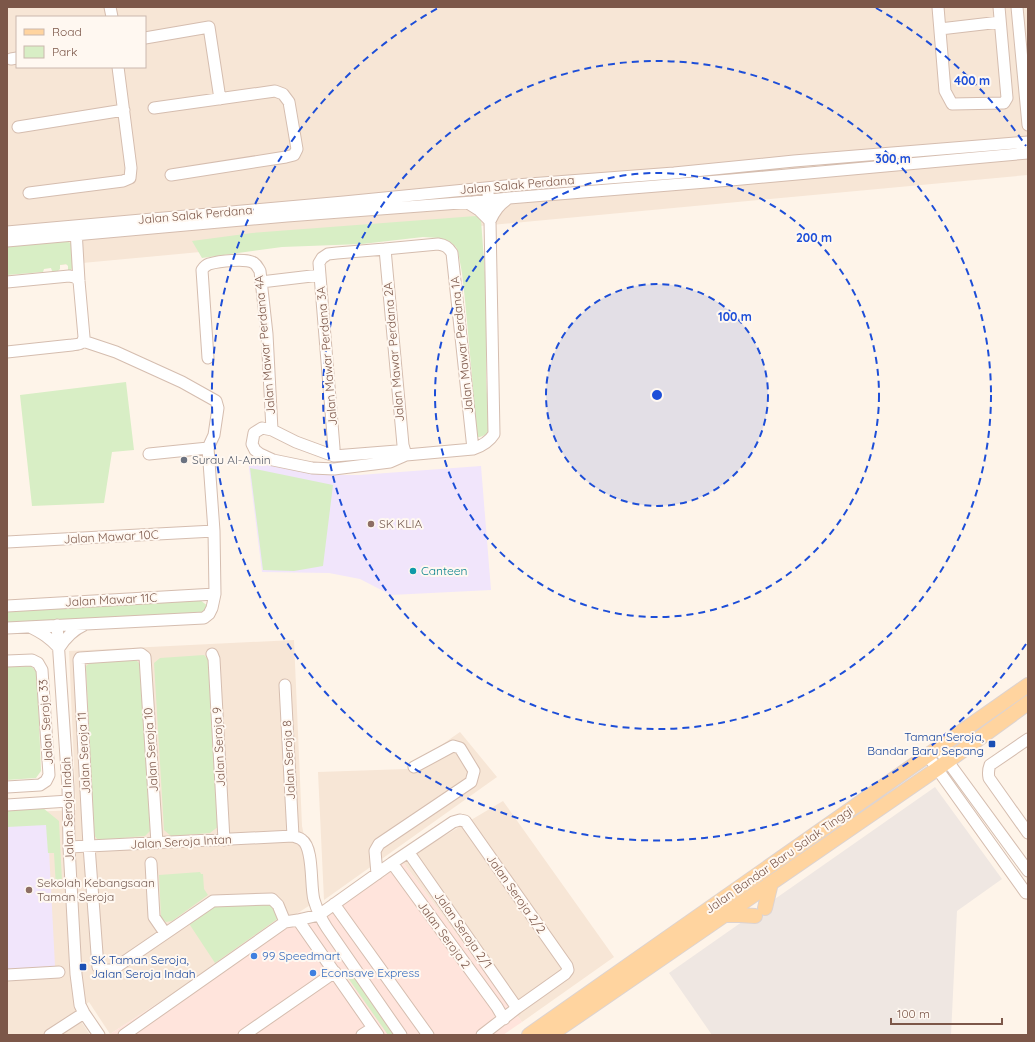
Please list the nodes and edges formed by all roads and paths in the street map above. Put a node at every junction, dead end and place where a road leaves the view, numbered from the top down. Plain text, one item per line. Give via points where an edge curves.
1 (938, 7) edge
2 (999, 7) edge
3 (1017, 7) edge
4 (1000, 22) junction
5 (940, 29) junction
6 (146, 38) edge
7 (118, 68) edge
8 (220, 99) junction
9 (154, 108) dead end
10 (124, 110) junction
11 (1028, 124) edge
12 (18, 127) dead end
13 (1028, 142) edge
14 (1028, 153) edge
15 (729, 167) junction
16 (171, 175) dead end
17 (731, 180) junction
18 (488, 188) junction
19 (29, 193) dead end
20 (509, 198) junction
21 (489, 200) junction
22 (468, 203) junction
23 (490, 222) junction
24 (76, 231) junction
25 (7, 232) edge
26 (7, 242) edge
27 (385, 249) junction
28 (320, 275) junction
29 (79, 281) junction
30 (7, 282) edge
31 (261, 282) junction
32 (77, 343) junction
33 (7, 352) edge
34 (208, 358) dead end
35 (272, 430) junction
36 (208, 448) junction
37 (473, 449) junction
38 (149, 454) dead end
39 (406, 455) junction
40 (334, 456) junction
41 (214, 531) junction
42 (7, 542) edge
43 (214, 594) junction
44 (7, 606) edge
45 (86, 624) junction
46 (58, 625) junction
47 (29, 627) junction
48 (7, 628) edge
49 (59, 648) junction
50 (212, 654) dead end
51 (145, 657) joint
52 (7, 661) edge
53 (285, 685) dead end
54 (1028, 685) edge
55 (1028, 703) edge
56 (1028, 739) edge
57 (933, 752) junction
58 (942, 765) junction
59 (414, 767) dead end
60 (7, 787) edge
61 (69, 801) junction
62 (7, 805) edge
63 (1026, 826) edge
64 (293, 836) junction
65 (224, 840) junction
66 (157, 843) junction
67 (89, 846) junction
68 (69, 847) junction
69 (409, 853) junction
70 (392, 863) junction
71 (151, 864) dead end
72 (1028, 871) edge
73 (377, 874) junction
74 (771, 883) junction
75 (1028, 893) edge
76 (334, 904) junction
77 (319, 915) junction
78 (724, 915) junction
79 (298, 920) junction
80 (285, 922) junction
81 (165, 933) junction
82 (59, 972) dead end
83 (335, 972) junction
84 (7, 975) edge
85 (517, 1008) junction
86 (84, 1013) junction
87 (504, 1019) junction
88 (375, 1031) edge
89 (50, 1035) edge
90 (99, 1035) edge
91 (124, 1035) edge
92 (244, 1035) edge
93 (362, 1035) edge
94 (401, 1035) edge
95 (428, 1035) edge
96 (482, 1035) edge
97 (529, 1035) edge
98 (550, 1035) edge

1 - 5 street
2 - 4 street
3 - 11 street
4 - 5 street
4 - 5 street via 1007,98 1004,103 952,104 945,91
6 - 8 street via 209,27
7 - 10 street
8 - 9 street
8 - 16 street via 274,90 283,94 289,102 297,149 294,154
10 - 12 street
10 - 19 street via 130,178
13 - 15 street, Jalan Salak Perdana
14 - 17 street, Jalan Salak Perdana
15 - 17 street
15 - 18 street, Jalan Salak Perdana
17 - 20 street, Jalan Salak Perdana
18 - 21 street
18 - 24 street, Jalan Salak Perdana
20 - 21 street, Jalan Salak Perdana
20 - 23 street via 500,204
21 - 22 street, Jalan Salak Perdana
21 - 23 street
22 - 23 street via 484,214
22 - 24 street, Jalan Salak Perdana
23 - 37 street via 494,434 482,446
24 - 25 street, Jalan Salak Perdana
24 - 26 street, Jalan Salak Perdana
24 - 29 street
27 - 28 street, Jalan Mawar Perdana 3A via 328,254 320,263
27 - 37 street, Jalan Mawar Perdana 1A via 443,244 452,253
27 - 39 street, Jalan Mawar Perdana 2A via 402,437
28 - 31 street
28 - 40 street, Jalan Mawar Perdana 3A
29 - 30 street via 69,276
29 - 32 street via 84,337
31 - 34 street, Jalan Mawar Perdana 4A via 260,271 253,262 239,260 210,264 202,270
31 - 35 street, Jalan Mawar Perdana 4A via 267,334
32 - 33 street
32 - 36 street via 116,352 182,382 216,401 218,408 214,435
35 - 39 street via 262,428 254,433 252,444 255,450 273,460 312,468 334,469 390,462
35 - 40 street
36 - 38 street
36 - 41 street
37 - 39 street
39 - 40 street via 396,451
41 - 42 street, Jalan Mawar 10C
41 - 43 street
43 - 44 street, Jalan Mawar 11C
43 - 45 street via 212,608 204,618
45 - 46 street
45 - 49 street via 67,636
46 - 47 street
46 - 49 street, Jalan Seroja Indah
47 - 48 street
47 - 49 street via 44,634
49 - 61 street, Jalan Seroja Indah
50 - 65 street, Jalan Seroja 9
51 - 66 street, Jalan Seroja 10
51 - 67 street, Jalan Seroja 11 via 141,654 79,660
52 - 60 street, Jalan Seroja 33 via 32,660 38,663 42,670 49,775 46,782 40,785
53 - 64 street, Jalan Seroja 8
54 - 57 main road, Jalan Bandar Baru Salak Tinggi
55 - 58 main road, Jalan Bandar Baru Salak Tinggi
56 - 63 street via 988,768 989,778
57 - 58 street
57 - 97 main road, Jalan Bandar Baru Salak Tinggi
58 - 72 street
58 - 74 main road, Jalan Bandar Baru Salak Tinggi
58 - 75 street
59 - 73 street via 453,746 460,748 474,771 470,782 379,844 375,851
61 - 62 street
61 - 68 street, Jalan Seroja Indah
64 - 65 street, Jalan Seroja Intan
64 - 77 street via 307,846 314,898
65 - 66 street, Jalan Seroja Intan
66 - 67 street, Jalan Seroja Intan
67 - 68 street, Jalan Seroja Intan
67 - 81 street, Jalan Seroja 11 via 98,967 112,970
68 - 86 street, Jalan Seroja Indah via 76,974 79,1000
69 - 70 street
69 - 85 street, Jalan Seroja 2/1
69 - 85 street, Jalan Seroja 2/2 via 453,822 465,821 567,966 565,974
70 - 73 street
70 - 87 street, Jalan Seroja 2
71 - 81 street via 154,917
73 - 76 street
74 - 78 main road, Jalan Bandar Baru Salak Tinggi
74 - 78 main road via 760,912
76 - 77 street
76 - 95 street
77 - 79 street
77 - 94 street
78 - 98 main road, Jalan Bandar Baru Salak Tinggi
79 - 80 street
79 - 83 street
80 - 81 street via 272,899 213,901
80 - 91 street
82 - 84 street
83 - 88 street
83 - 92 street
85 - 87 street
86 - 89 street
86 - 90 street, Jalan Seroja Indah
87 - 96 street
88 - 93 street

